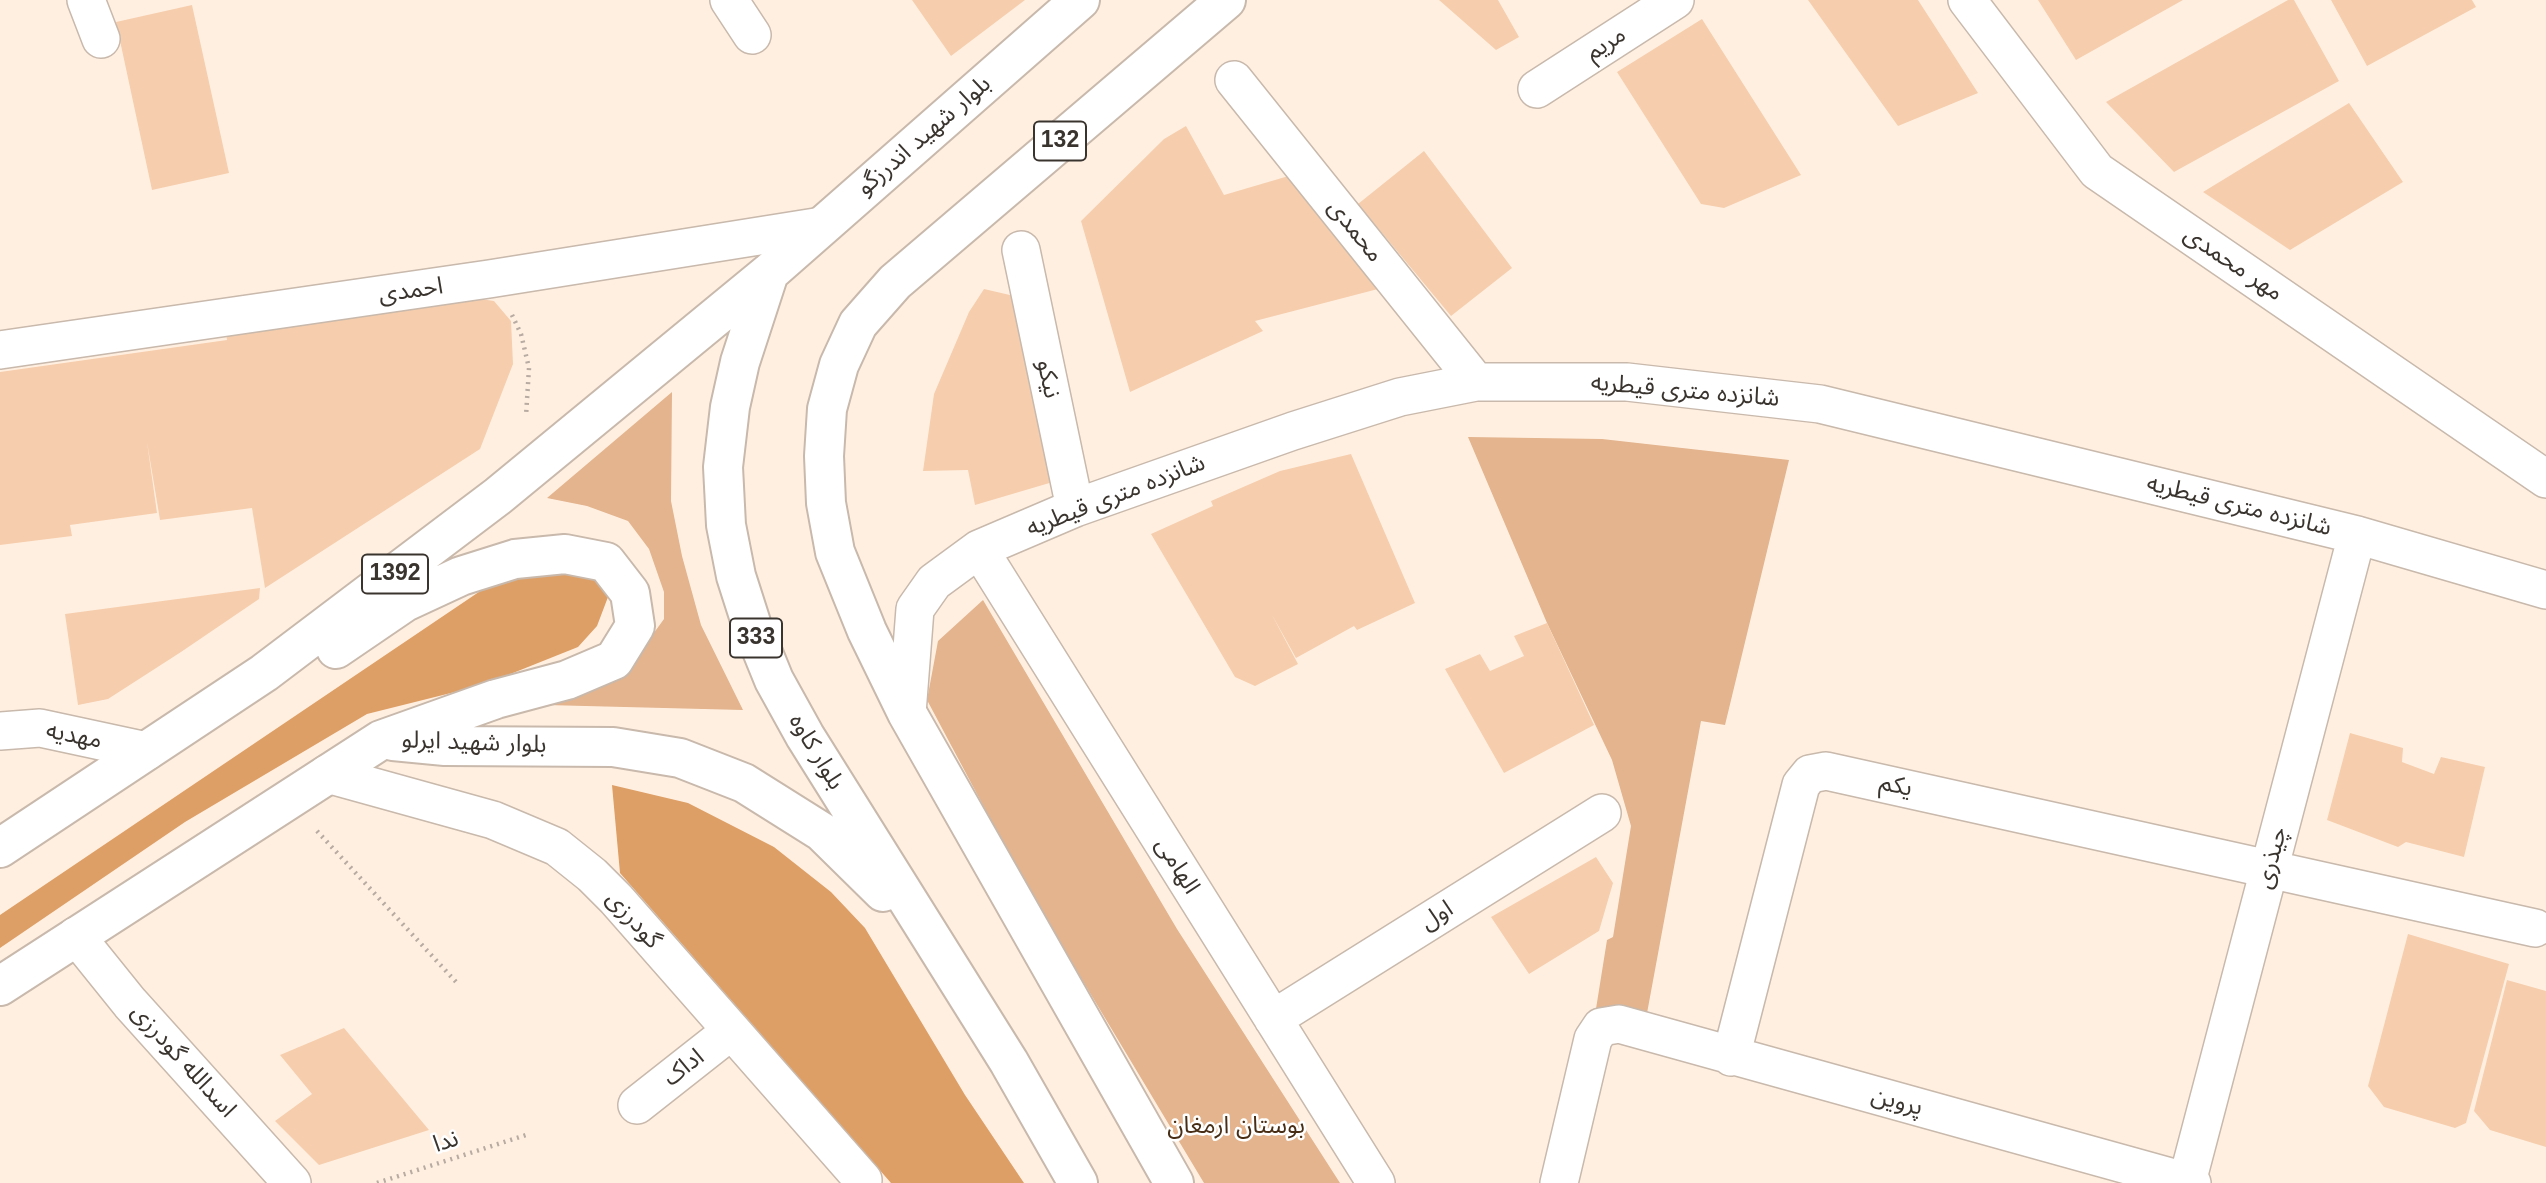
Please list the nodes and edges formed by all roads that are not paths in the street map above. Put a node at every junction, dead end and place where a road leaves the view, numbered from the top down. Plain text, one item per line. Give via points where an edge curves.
1 (86, 0) edge
2 (729, 0) edge
3 (1080, 0) edge
4 (1226, 0) edge
5 (1675, 0) edge
6 (1967, 0) edge
7 (752, 35) dead end
8 (101, 40) dead end
9 (1234, 80) dead end
10 (1537, 89) dead end
11 (822, 226) junction
12 (1021, 250) dead end
13 (769, 273) junction
14 (0, 350) edge
15 (1476, 382) junction
16 (2546, 479) edge
17 (1075, 508) junction
18 (2357, 535) junction
19 (979, 549) junction
20 (2546, 590) edge
21 (264, 673) junction
22 (907, 713) junction
23 (0, 731) edge
24 (381, 740) junction
25 (146, 751) junction
26 (327, 774) junction
27 (1602, 813) dead end
28 (0, 848) edge
29 (2269, 869) junction
30 (2535, 928) dead end
31 (76, 936) junction
32 (944, 962) junction
33 (0, 986) edge
34 (1273, 1019) junction
35 (731, 1031) junction
36 (1731, 1057) junction
37 (637, 1105) dead end
38 (863, 1180) dead end
39 (2190, 1182) edge
40 (292, 1183) edge
41 (1078, 1183) edge
42 (1174, 1183) edge
43 (1376, 1183) edge
44 (1559, 1183) edge

1 - 8 street
2 - 7 street
3 - 11 main road, بلوار شهید اندرزگو
4 - 22 main road, 132 via 895,282 858,324 839,365 827,410 824,456 835,552
5 - 10 street, مریم
6 - 16 street, مهر محمدی via 2097,171
9 - 15 street, محمدی
11 - 13 main road, بلوار شهید اندرزگو
11 - 14 street, احمدی
12 - 17 street, نیکو
13 - 21 main road, 1392 via 498,496
13 - 32 main road, بلوار کاوه / 333 via 740,362 723,467 726,524 736,576 774,680
15 - 17 street, شانزده متری قیطریه via 1400,397
15 - 18 street, شانزده متری قیطریه via 1628,382 1820,404
17 - 19 street, شانزده متری قیطریه
18 - 20 street, شانزده متری قیطریه
18 - 29 street, چیذری
19 - 22 street, شانزده متری قیطریه via 934,582 915,609
19 - 34 street, الهامی
21 - 24 main road via 339,649 405,602 461,576 515,559 565,554 606,562 630,593 635,626 614,660 567,680 496,699
21 - 25 main road, 1392
22 - 42 main road
23 - 25 street, مهدیه via 40,728
24 - 26 main road, بلوار شهید ایرلو
24 - 32 main road, بلوار شهید ایرلو via 446,746 612,747 680,758 744,783 822,832 874,880
25 - 28 main road, 1392
26 - 31 main road, بلوار شهید ایرلو
26 - 35 street, گودرزی via 493,820 557,847 616,899
27 - 34 street, اول
29 - 30 street, یکم
29 - 36 street, یکم via 1826,771 1810,774 1801,785
29 - 39 street, چیذری
31 - 33 main road, بلوار شهید ایرلو
31 - 40 street, اسدالله گودرزی
32 - 41 main road, بلوار کاوه / 333 via 1009,1062
34 - 43 street, الهامی
35 - 37 street, اداک
35 - 38 street, گودرزی
36 - 39 street, پروین
36 - 44 street, پروین via 1619,1024 1601,1027 1593,1039

